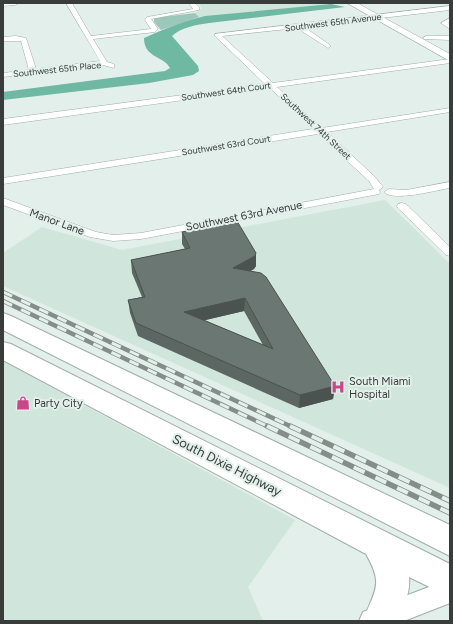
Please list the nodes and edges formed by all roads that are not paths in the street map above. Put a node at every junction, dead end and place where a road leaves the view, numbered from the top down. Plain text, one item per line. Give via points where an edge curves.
1 (15, 3) edge
2 (69, 3) edge
3 (192, 3) edge
4 (351, 3) edge
5 (362, 3) edge
6 (3, 4) edge
7 (450, 8) edge
8 (381, 16) junction
9 (450, 20) edge
10 (299, 26) junction
11 (450, 27) edge
12 (217, 35) joint
13 (89, 38) junction
14 (3, 39) edge
15 (450, 39) edge
16 (430, 40) junction
17 (328, 46) dead end
18 (450, 51) edge
19 (450, 60) edge
20 (104, 63) junction
21 (111, 66) dead end
22 (33, 71) junction
23 (3, 75) edge
24 (272, 85) junction
25 (450, 110) edge
26 (3, 122) edge
27 (320, 130) junction
28 (3, 181) edge
29 (450, 185) edge
30 (377, 189) junction
31 (3, 201) edge
32 (402, 206) dead end
33 (113, 238) joint
34 (450, 253) edge
35 (3, 321) edge
36 (3, 350) edge
37 (450, 541) edge
38 (377, 543) junction
39 (450, 580) edge
40 (450, 591) edge
41 (377, 619) edge

1 - 6 main road
2 - 13 street
3 - 13 street via 197,9 195,11 150,17 148,19 154,28 153,31
4 - 8 main road
5 - 8 main road
7 - 8 street, Southwest 65th Avenue
8 - 10 street, Southwest 65th Avenue
8 - 16 main road
8 - 19 main road
9 - 11 street via 444,23
10 - 12 street, Southwest 65th Avenue
10 - 17 street
12 - 24 street, Southwest 74th Street
13 - 20 street
14 - 22 street via 21,38 25,41
15 - 16 street
16 - 18 main road
19 - 24 street, Southwest 64th Court
20 - 21 street, Southwest 65th Place
20 - 22 street, Southwest 65th Place
22 - 23 street, Southwest 65th Place
24 - 26 street, Southwest 64th Court
24 - 27 street, Southwest 74th Street
25 - 27 street, Southwest 63rd Court
27 - 28 street, Southwest 63rd Court
27 - 30 street, Southwest 74th Street via 372,179
29 - 30 street via 406,193 389,192 385,188
30 - 33 street, Southwest 63rd Avenue via 135,237
31 - 33 street, Manor Lane via 89,234
32 - 34 street
35 - 37 highway
36 - 38 highway, South Dixie Highway
38 - 39 highway, South Dixie Highway
38 - 41 highway via 389,562 394,582 391,596
40 - 41 street

